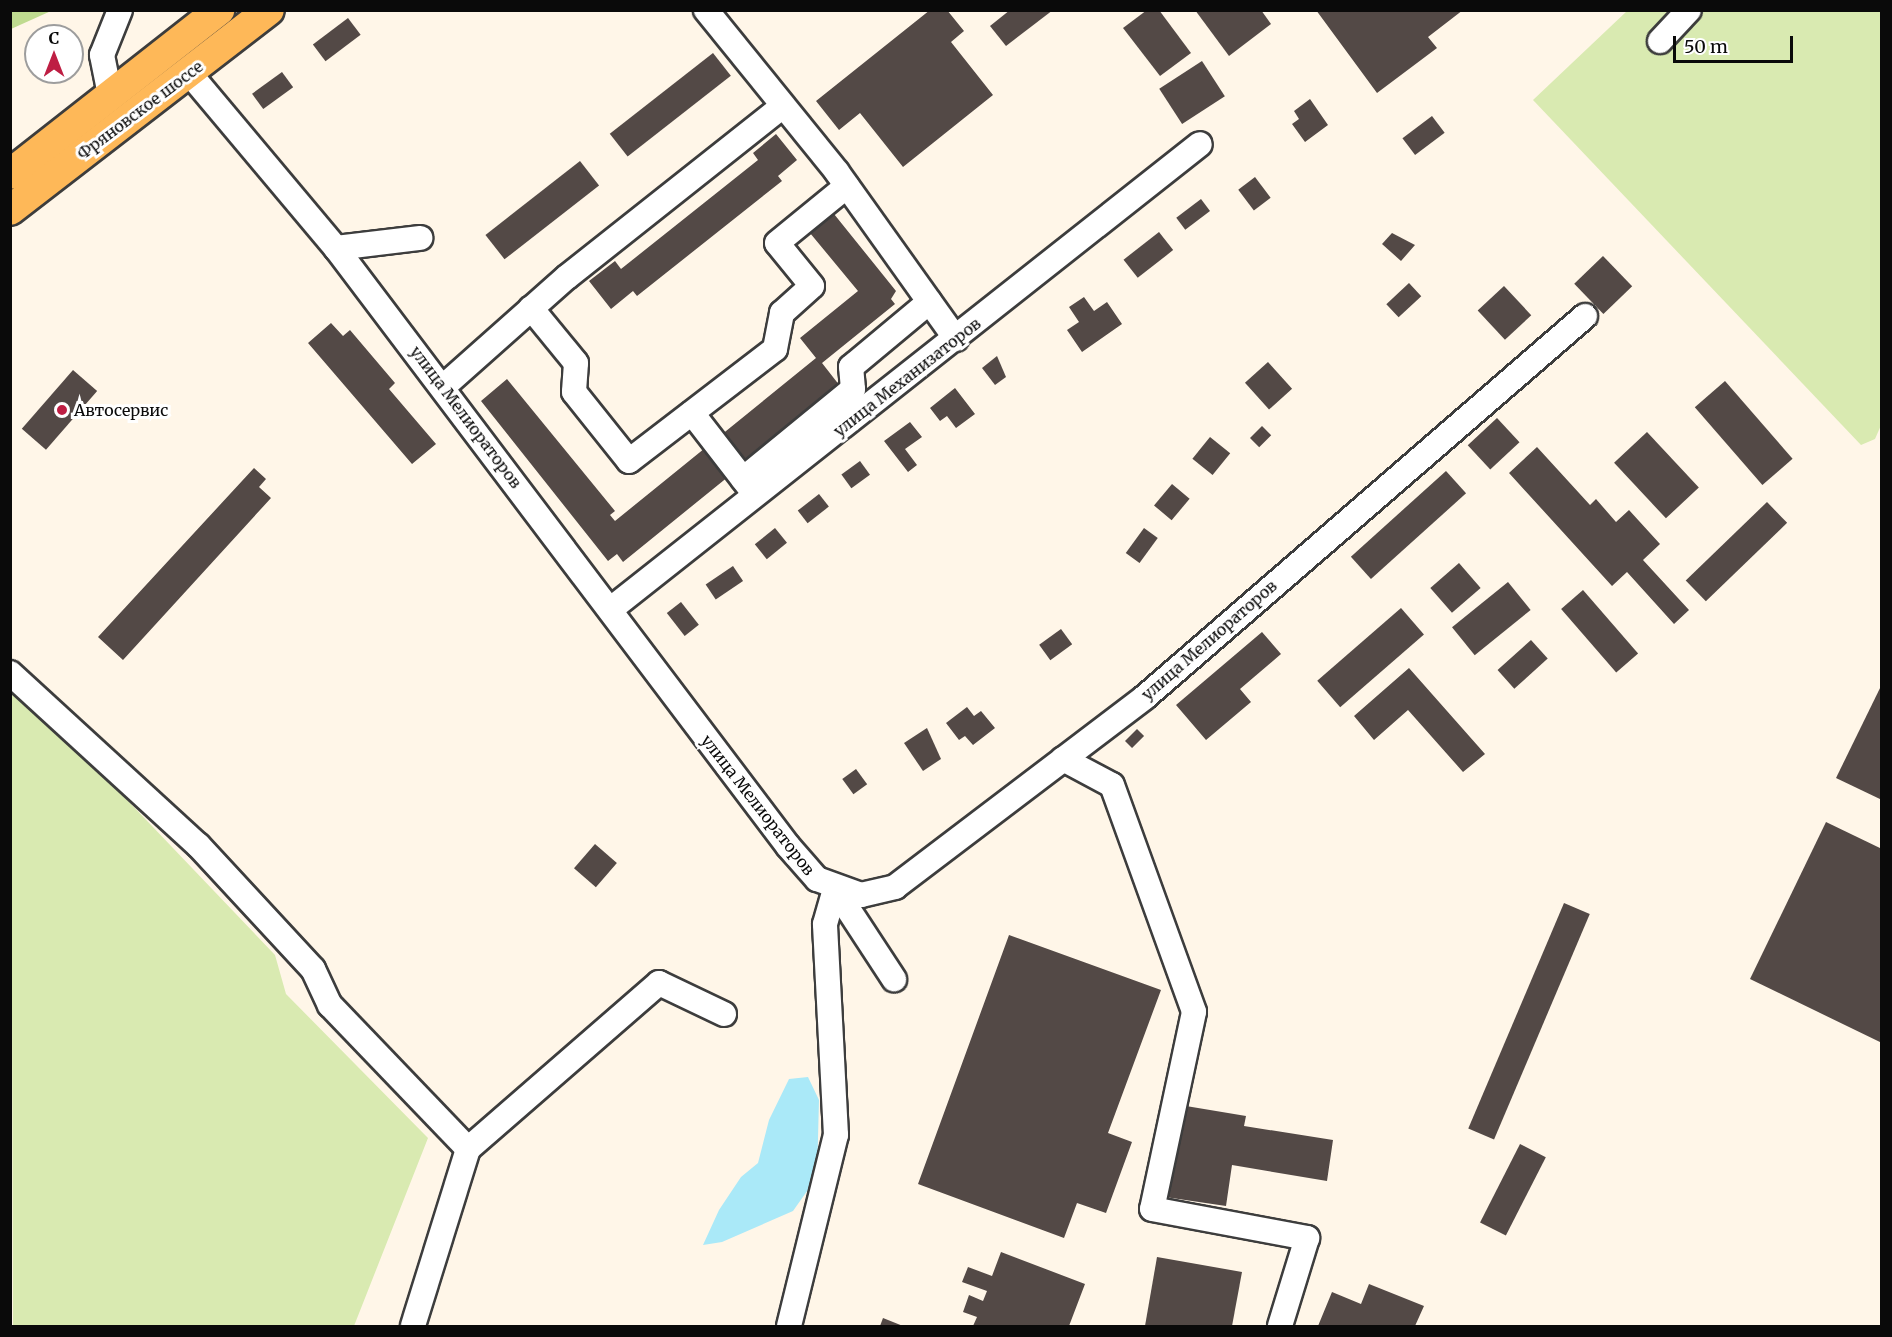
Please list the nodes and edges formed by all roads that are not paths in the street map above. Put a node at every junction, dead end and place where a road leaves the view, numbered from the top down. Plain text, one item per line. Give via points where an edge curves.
1 (120, 10) edge
2 (219, 10) edge
3 (269, 10) edge
4 (706, 10) edge
5 (1689, 10) edge
6 (1660, 41) dead end
7 (189, 73) junction
8 (110, 95) junction
9 (780, 108) junction
10 (1200, 144) dead end
11 (10, 174) edge
12 (847, 186) junction
13 (10, 210) edge
14 (420, 238) dead end
15 (336, 248) junction
16 (929, 302) junction
17 (531, 308) junction
18 (1584, 316) dead end
19 (956, 339) junction
20 (443, 387) junction
21 (692, 413) junction
22 (750, 487) junction
23 (611, 609) junction
24 (10, 673) edge
25 (1063, 759) junction
26 (835, 889) junction
27 (894, 979) dead end
28 (724, 1014) dead end
29 (468, 1149) junction
30 (413, 1326) edge
31 (789, 1326) edge
32 (1280, 1326) edge

1 - 8 street via 102,55
2 - 8 main road, Фряновское шоссе
3 - 7 main road, Фряновское шоссе
4 - 9 street
5 - 6 street
7 - 13 main road, Фряновское шоссе
7 - 15 street, улица Мелиораторов
8 - 11 main road, Фряновское шоссе
9 - 12 street
9 - 17 street
10 - 19 street, улица Механизаторов
12 - 16 street
12 - 21 street via 777,243 812,286 782,313 775,349
14 - 15 street
15 - 20 street, улица Мелиораторов
16 - 19 street
16 - 22 street via 851,367 853,389
17 - 20 street
17 - 21 street via 576,363 574,392 629,461
18 - 25 street, улица Мелиораторов via 1145,697
19 - 22 street, улица Механизаторов
20 - 23 street, улица Мелиораторов
21 - 22 street
22 - 23 street, улица Механизаторов
23 - 26 street, улица Мелиораторов via 788,846 817,879
24 - 29 street via 198,845 313,969 330,1005
25 - 26 street, улица Мелиораторов via 895,887 861,895
25 - 32 street via 1112,785 1194,1012 1152,1209 1308,1238
26 - 27 street
26 - 31 street via 825,924 836,1135
28 - 29 street via 659,983
29 - 30 street

